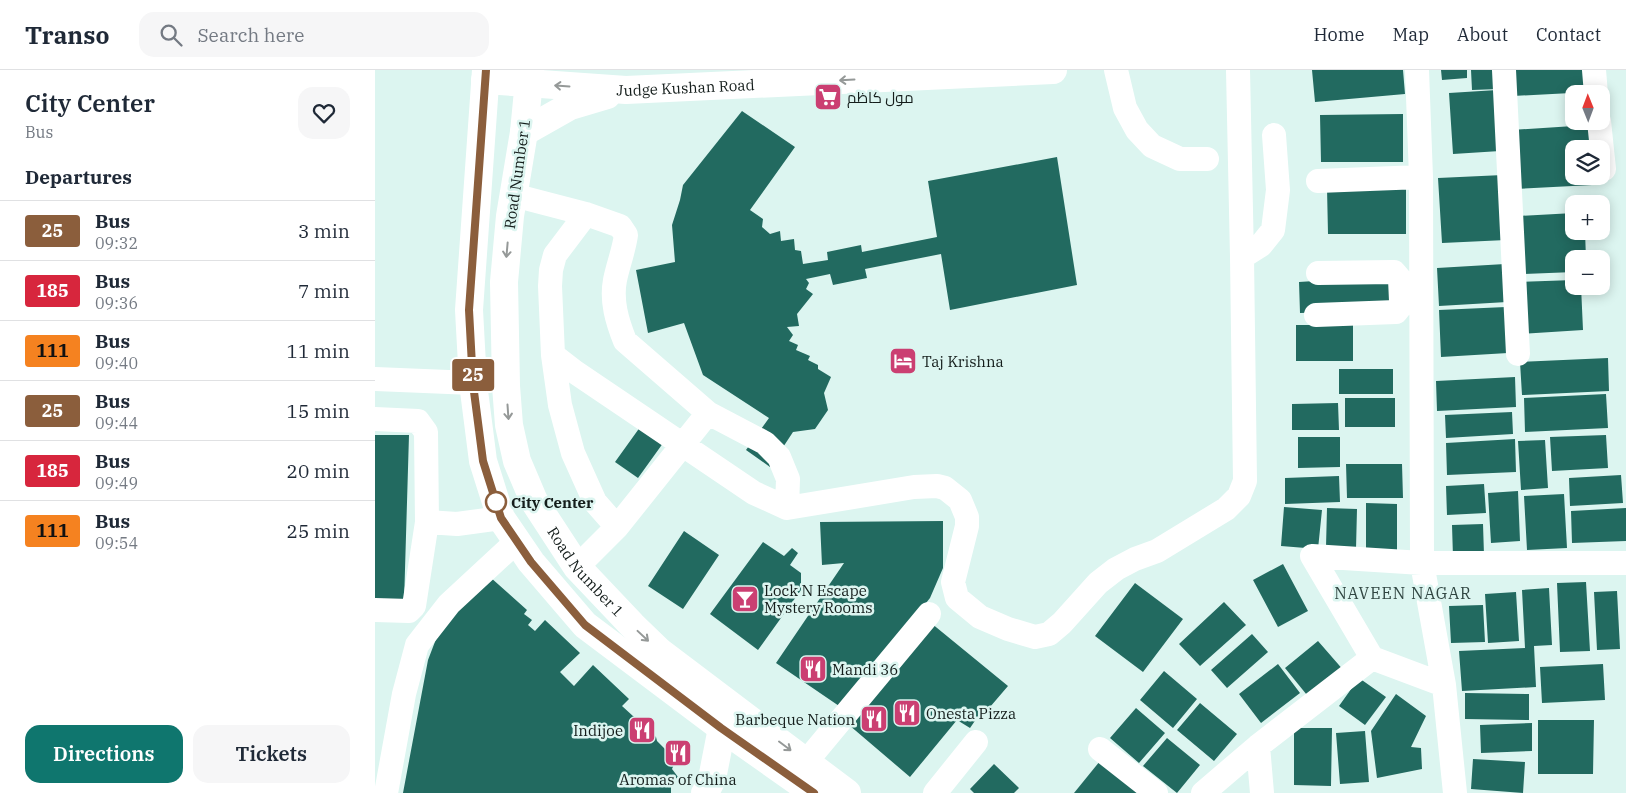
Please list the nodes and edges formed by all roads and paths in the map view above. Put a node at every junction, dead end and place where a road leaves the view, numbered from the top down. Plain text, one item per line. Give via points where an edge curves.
1 (1053, 70) edge
2 (1116, 70) edge
3 (1238, 70) edge
4 (1417, 70) edge
5 (1504, 70) edge
6 (1594, 70) edge
7 (486, 75) edge
8 (529, 77) edge
9 (1595, 85) edge
10 (626, 90) junction
11 (523, 132) junction
12 (1274, 135) dead end
13 (1207, 159) dead end
14 (1421, 177) junction
15 (1318, 181) dead end
16 (513, 194) junction
17 (586, 214) junction
18 (1243, 257) junction
19 (1319, 273) dead end
20 (1411, 301) junction
21 (1316, 315) dead end
22 (1518, 354) dead end
23 (553, 355) junction
24 (375, 379) edge
25 (473, 384) junction
26 (708, 413) junction
27 (375, 418) edge
28 (683, 445) junction
29 (787, 508) junction
30 (501, 518) junction
31 (427, 522) junction
32 (617, 528) junction
33 (517, 541) junction
34 (1422, 563) junction
35 (1626, 563) edge
36 (577, 567) junction
37 (375, 610) edge
38 (929, 614) dead end
39 (1371, 658) junction
40 (1444, 685) junction
41 (721, 728) junction
42 (976, 742) dead end
43 (1257, 746) junction
44 (1100, 749) dead end
45 (811, 782) edge
46 (386, 793) edge
47 (705, 793) edge
48 (846, 793) edge
49 (935, 793) edge
50 (1156, 793) edge
51 (1203, 793) edge
52 (1262, 793) edge
53 (1455, 793) edge

1 -> 10 main road, Judge Kushan Road
2 - 13 street via 1125,108 1137,130 1152,146 1180,159
3 - 18 street
4 - 14 street
5 - 22 street
6 - 9 street
7 - 8 main road, Judge Kushan Road
7 - 25 main road, Road Number 1 via 469,310
10 -> 8 main road, Judge Kushan Road
8 - 11 main road, Road Number 1
10 - 11 main road via 570,106
11 - 16 main road, Road Number 1
12 - 18 street via 1278,190 1273,230 1261,245
14 - 15 street
14 - 20 street
16 - 17 street
16 -> 36 main road, Road Number 1 via 504,282 509,425 517,461 533,501
17 - 23 street via 555,255 551,270
17 - 26 street via 620,226 626,235 613,296 625,341
18 - 29 street via 1245,481 1239,496 1226,509 1157,551 1116,569 1049,634 1035,637 1007,629 980,617 957,598 953,582 967,517 960,500 945,488 921,486
19 - 20 street via 1394,272
20 - 21 street via 1396,312
20 - 34 street
23 - 28 street
23 - 32 street via 560,405 573,453 595,502
24 - 25 street
25 - 30 main road, Road Number 1 via 483,461
26 - 28 street
26 - 29 street via 765,443 779,457 788,479
27 - 31 street via 418,421 426,432
28 - 29 street via 754,493
28 - 32 street
30 - 31 street via 457,524
30 - 33 main road, Road Number 1
31 - 37 street via 414,606 409,611
32 - 36 street
33 - 41 main road, Road Number 1 via 585,625
33 - 46 street via 449,604 417,645 404,694
34 - 35 street
34 - 39 street via 1312,556
34 - 40 street
36 -> 45 main road, Road Number 1 via 660,652
38 - 45 street
39 - 40 street
39 - 43 street
40 - 53 street
41 - 45 main road, Road Number 1
41 - 47 main road via 712,779
42 - 49 street
43 - 51 street
43 - 52 street
44 - 50 street
45 - 48 main road, Road Number 1

